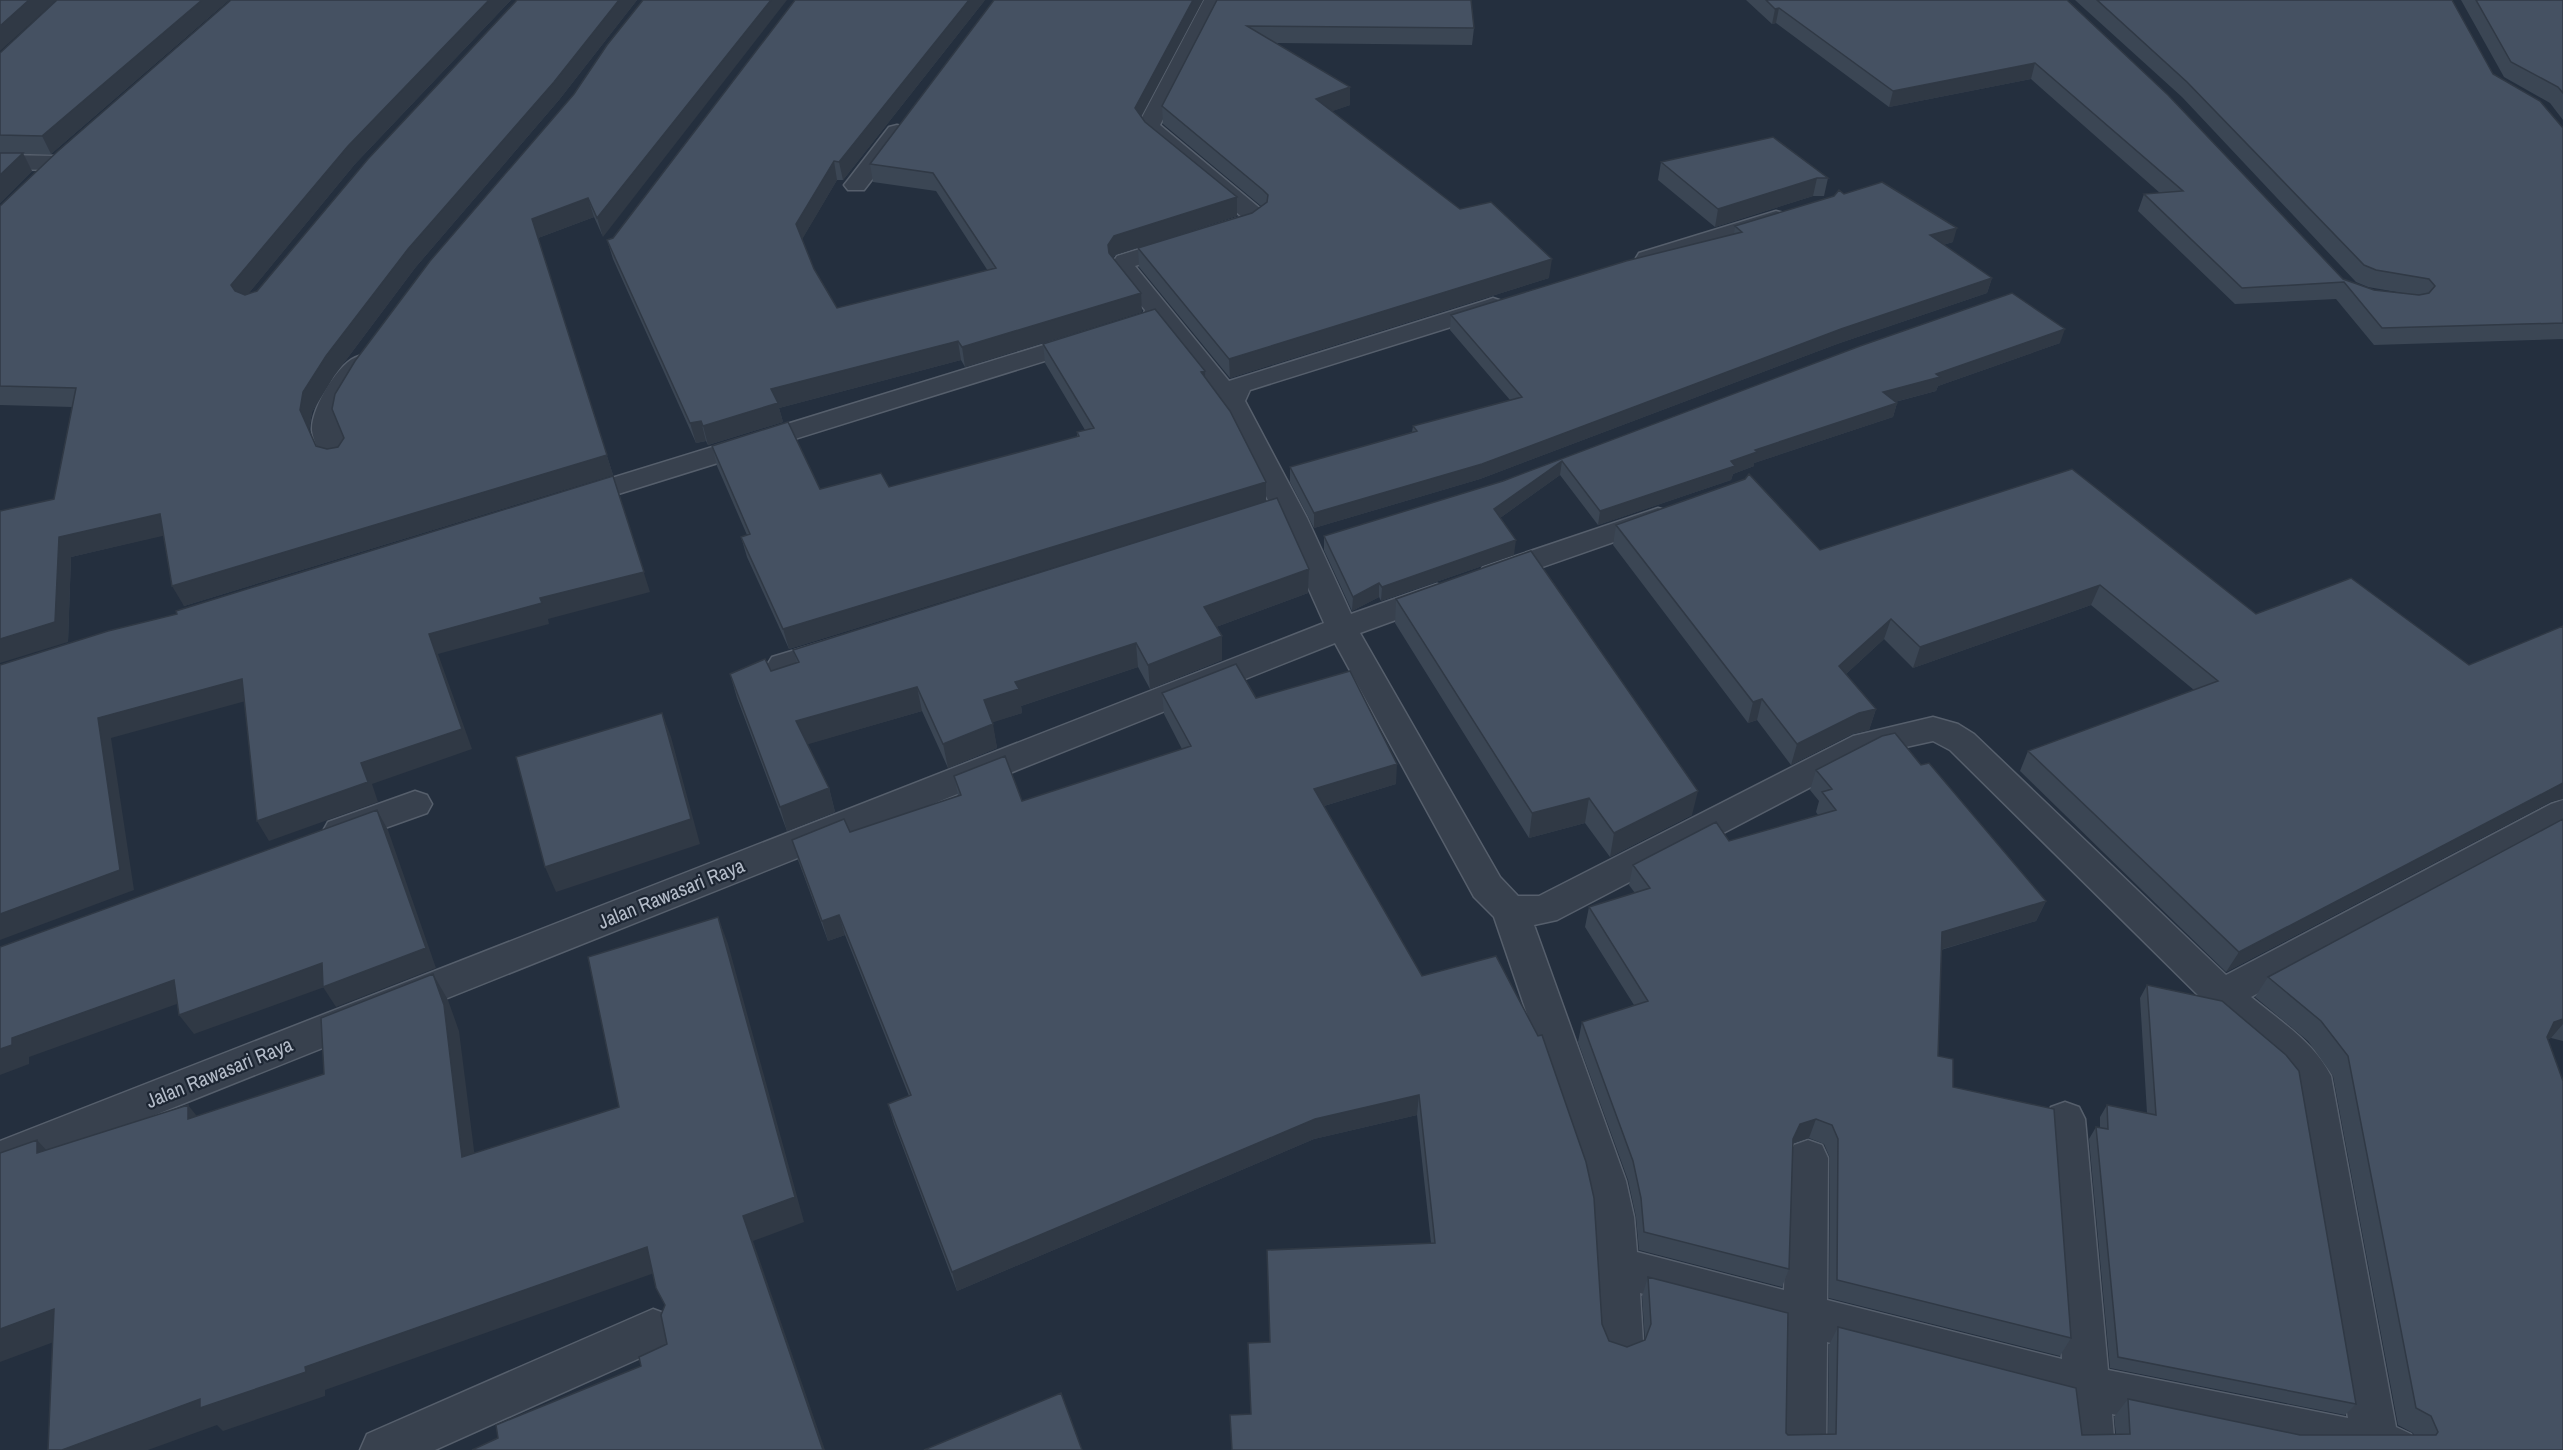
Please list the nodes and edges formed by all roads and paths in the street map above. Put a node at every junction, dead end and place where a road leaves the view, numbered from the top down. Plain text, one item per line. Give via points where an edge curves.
1 (1214, 0) edge
2 (912, 112) edge
3 (75, 148) edge
4 (0, 162) edge
5 (58, 163) junction
6 (856, 185) dead end
7 (33, 187) edge
8 (1799, 211) edge
9 (1628, 264) edge
10 (1514, 299) edge
11 (1157, 309) junction
12 (375, 343) edge
13 (1231, 401) junction
14 (337, 459) edge
15 (1686, 507) edge
16 (542, 508) edge
17 (1342, 628) junction
18 (863, 640) edge
19 (783, 665) edge
20 (415, 804) dead end
21 (2563, 813) edge
22 (314, 841) edge
23 (1510, 910) junction
24 (2222, 995) junction
25 (2065, 1119) dead end
26 (1808, 1158) dead end
27 (0, 1159) edge
28 (1616, 1267) junction
29 (1806, 1313) junction
30 (653, 1330) dead end
31 (1621, 1342) edge
32 (2085, 1387) junction
33 (2385, 1448) edge
34 (383, 1450) edge
35 (1803, 1450) edge
36 (2092, 1450) edge

1 - 11 street via 1149,125 1254,214 1253,220 1126,261 1124,271
2 - 6 street
3 - 5 street
4 - 5 street
5 - 7 street
8 - 9 street
10 - 13 street via 1240,385
11 - 13 street
11 - 16 street via 1153,319 1143,323
12 - 14 street via 328,413 325,429
13 - 17 street via 1274,511 1315,541
15 - 17 street, Jalan Rawasari Raya
17 - 23 street via 1487,887
17 - 27 street, Jalan Rawasari Raya
18 - 19 street
20 - 22 street
21 - 24 street
23 - 24 street via 1544,910 1865,744 1934,729 1962,742
23 - 28 street via 1605,1181 1613,1217
24 - 33 street via 2293,1054 2311,1076
25 - 32 street
26 - 29 street
28 - 29 street
28 - 31 street
29 - 32 street
29 - 35 street
30 - 34 street
32 - 33 street
32 - 36 street

